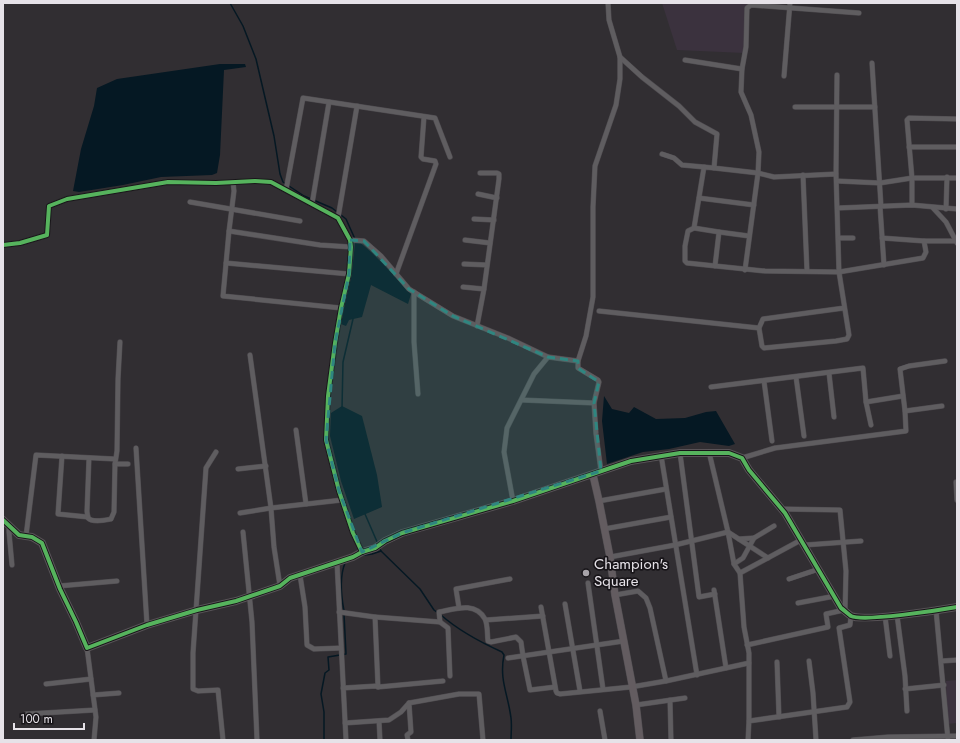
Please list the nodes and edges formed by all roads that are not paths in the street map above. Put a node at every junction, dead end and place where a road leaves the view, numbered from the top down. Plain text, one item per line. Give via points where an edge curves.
1 (608, 3) edge
2 (790, 5) edge
3 (860, 13) dead end
4 (620, 57) junction
5 (685, 60) dead end
6 (872, 63) dead end
7 (742, 69) junction
8 (836, 75) dead end
9 (784, 76) dead end
10 (330, 102) junction
11 (357, 106) junction
12 (795, 107) dead end
13 (837, 107) junction
14 (874, 107) junction
15 (424, 117) junction
16 (957, 119) edge
17 (909, 147) junction
18 (957, 147) edge
19 (662, 154) dead end
20 (450, 156) dead end
21 (704, 167) junction
22 (714, 168) junction
23 (480, 173) dead end
24 (758, 173) junction
25 (836, 174) junction
26 (803, 175) junction
27 (947, 177) junction
28 (912, 178) junction
29 (957, 178) edge
30 (837, 181) junction
31 (233, 182) junction
32 (880, 182) junction
33 (287, 187) junction
34 (478, 194) dead end
35 (497, 198) junction
36 (699, 198) junction
37 (312, 201) junction
38 (190, 202) dead end
39 (754, 205) junction
40 (912, 205) junction
41 (881, 206) junction
42 (838, 208) junction
43 (933, 208) junction
44 (946, 209) junction
45 (957, 209) edge
46 (232, 210) junction
47 (338, 215) junction
48 (474, 219) dead end
49 (494, 220) junction
50 (300, 221) dead end
51 (694, 228) junction
52 (229, 231) junction
53 (719, 232) junction
54 (749, 236) junction
55 (839, 238) junction
56 (853, 238) dead end
57 (882, 238) junction
58 (354, 240) junction
59 (465, 240) dead end
60 (924, 241) junction
61 (957, 242) edge
62 (490, 243) junction
63 (3, 246) edge
64 (351, 247) junction
65 (226, 263) junction
66 (464, 264) dead end
67 (487, 265) junction
68 (884, 265) junction
69 (715, 266) junction
70 (745, 270) junction
71 (807, 271) junction
72 (839, 272) junction
73 (349, 274) junction
74 (396, 274) junction
75 (463, 287) dead end
76 (484, 289) junction
77 (414, 292) junction
78 (341, 308) junction
79 (844, 308) junction
80 (599, 311) dead end
81 (477, 326) junction
82 (759, 328) junction
83 (120, 342) dead end
84 (250, 355) dead end
85 (548, 357) junction
86 (578, 361) junction
87 (945, 361) dead end
88 (829, 372) junction
89 (796, 377) junction
90 (764, 381) junction
91 (711, 387) dead end
92 (418, 394) dead end
93 (903, 396) junction
94 (522, 400) junction
95 (866, 402) junction
96 (594, 403) junction
97 (942, 406) dead end
98 (905, 411) junction
99 (834, 417) dead end
100 (871, 425) dead end
101 (296, 430) dead end
102 (804, 436) dead end
103 (772, 441) dead end
104 (136, 448) dead end
105 (216, 452) dead end
106 (709, 452) junction
107 (680, 453) junction
108 (661, 455) junction
109 (62, 456) junction
110 (89, 458) junction
111 (742, 458) junction
112 (115, 462) junction
113 (128, 464) dead end
114 (266, 466) junction
115 (238, 469) dead end
116 (601, 471) junction
117 (593, 475) junction
118 (956, 482) dead end
119 (666, 489) junction
120 (342, 500) junction
121 (957, 500) edge
122 (513, 501) junction
123 (600, 501) junction
124 (306, 504) junction
125 (272, 508) junction
126 (782, 509) junction
127 (240, 512) dead end
128 (88, 517) junction
129 (671, 517) junction
130 (3, 520) edge
131 (774, 526) dead end
132 (7, 527) edge
133 (604, 529) junction
134 (243, 532) dead end
135 (728, 532) junction
136 (26, 536) junction
137 (754, 538) junction
138 (739, 539) junction
139 (692, 541) junction
140 (861, 541) dead end
141 (803, 543) junction
142 (843, 543) junction
143 (675, 545) junction
144 (750, 546) junction
145 (362, 552) junction
146 (610, 557) junction
147 (768, 558) junction
148 (337, 563) junction
149 (734, 564) junction
150 (12, 565) dead end
151 (819, 569) junction
152 (740, 574) junction
153 (300, 575) junction
154 (510, 579) dead end
155 (789, 579) dead end
156 (117, 581) dead end
157 (588, 583) dead end
158 (58, 586) junction
159 (280, 586) junction
160 (615, 595) junction
161 (835, 596) junction
162 (249, 597) junction
163 (565, 604) dead end
164 (798, 604) dead end
165 (542, 607) dead end
166 (957, 607) edge
167 (459, 608) junction
168 (197, 610) junction
169 (936, 610) junction
170 (339, 612) junction
171 (847, 612) junction
172 (897, 615) junction
173 (543, 616) junction
174 (885, 616) junction
175 (375, 618) junction
176 (486, 620) junction
177 (440, 621) junction
178 (147, 625) junction
179 (624, 641) junction
180 (597, 645) junction
181 (747, 645) junction
182 (87, 648) junction
183 (341, 648) junction
184 (572, 649) junction
185 (548, 652) junction
186 (523, 656) junction
187 (890, 656) dead end
188 (508, 658) dead end
189 (957, 660) edge
190 (809, 661) dead end
191 (942, 661) junction
192 (777, 662) dead end
193 (749, 663) junction
194 (726, 668) junction
195 (697, 674) junction
196 (450, 676) dead end
197 (91, 679) junction
198 (443, 681) dead end
199 (666, 681) junction
200 (46, 684) dead end
201 (944, 686) junction
202 (378, 687) junction
203 (555, 687) junction
204 (631, 687) junction
205 (343, 688) junction
206 (603, 689) junction
207 (905, 689) junction
208 (580, 692) junction
209 (119, 693) dead end
210 (93, 695) junction
211 (685, 698) dead end
212 (670, 700) junction
213 (409, 703) junction
214 (636, 705) junction
215 (95, 710) junction
216 (600, 711) dead end
217 (907, 711) dead end
218 (814, 712) junction
219 (26, 714) dead end
220 (779, 717) junction
221 (379, 721) junction
222 (749, 721) junction
223 (345, 723) junction
224 (957, 736) edge
225 (948, 738) edge
226 (94, 740) edge
227 (223, 740) edge
228 (257, 740) edge
229 (346, 740) edge
230 (380, 740) edge
231 (408, 740) edge
232 (483, 740) edge
233 (604, 740) edge
234 (640, 740) edge
235 (671, 740) edge
236 (748, 740) edge
237 (816, 740) edge
238 (852, 740) edge

1 - 4 street via 609,20
2 - 3 street
2 - 7 street via 752,5 747,8 746,46
2 - 9 street
4 - 22 street via 695,122 716,134
4 - 86 street via 616,105 595,166 593,297 586,336
5 - 7 street
6 - 14 street
7 - 24 street via 740,92 751,115 759,152
8 - 13 street
10 - 11 street
10 - 33 street via 303,98
10 - 37 street
11 - 15 street
11 - 47 street
12 - 13 street
13 - 14 street
13 - 25 street
14 - 32 street
15 - 20 street via 436,119
15 - 74 street via 422,157 435,161 436,164
16 - 17 street via 909,118
17 - 18 street
17 - 28 street
19 - 21 street via 674,158 682,165
21 - 22 street
21 - 36 street
22 - 24 street
23 - 35 street via 498,173
24 - 26 street via 774,177
24 - 39 street
25 - 26 street
25 - 30 street
26 - 71 street
27 - 28 street
27 - 29 street
27 - 44 street
28 - 32 street
28 - 40 street
30 - 32 street
30 - 42 street
31 - 33 street via 271,182
31 - 46 street
31 - 63 street via 168,182 67,199 49,206 47,235
32 - 41 street
33 - 37 street
34 - 35 street
35 - 49 street
36 - 39 street
36 - 51 street
37 - 47 street
38 - 46 street
39 - 54 street
40 - 41 street
40 - 43 street
41 - 42 street
41 - 57 street
42 - 55 street
43 - 44 street
43 - 61 street via 946,222
44 - 45 street
46 - 50 street
46 - 52 street
47 - 58 street
48 - 49 street
49 - 62 street
51 - 53 street
51 - 69 street via 688,232 685,261
52 - 64 street via 320,245
52 - 65 street
53 - 54 street
53 - 69 street
54 - 70 street
55 - 56 street
55 - 72 street
57 - 60 street
57 - 68 street
58 - 64 street
58 - 74 street via 364,241
59 - 62 street
60 - 61 street
60 - 68 street via 926,252 923,258
62 - 67 street
64 - 73 street
65 - 73 street
65 - 78 street via 223,296
66 - 67 street
67 - 76 street
68 - 72 street
69 - 70 street
70 - 71 street
71 - 72 street
72 - 79 street
73 - 78 street
74 - 77 street
75 - 76 street
76 - 81 street
77 - 81 street via 453,316
77 - 92 street
78 - 120 street via 328,396 326,440
79 - 82 street via 763,319
79 - 82 street via 849,335 847,339 764,348
80 - 82 street
81 - 85 street
83 - 112 street
84 - 114 street
85 - 86 street
85 - 94 street via 534,374
86 - 96 street via 578,368 598,380
87 - 93 street via 900,369
88 - 89 street
88 - 95 street via 863,368
88 - 99 street
89 - 90 street
89 - 102 street
90 - 91 street
90 - 103 street
93 - 95 street
93 - 98 street
94 - 96 street
94 - 122 street via 507,428 504,452
95 - 100 street
96 - 116 street
97 - 98 street
98 - 111 street via 906,431 903,432 775,448
101 - 124 street
104 - 178 street
105 - 168 street via 206,468
106 - 107 street
106 - 111 street via 729,453
106 - 135 street
107 - 108 street
107 - 139 street
108 - 116 street
108 - 119 street
109 - 110 street
109 - 128 street via 58,514
109 - 136 street via 36,455
110 - 112 street
110 - 128 street
111 - 126 street
112 - 113 street
112 - 128 street via 113,517 105,520
114 - 115 street
114 - 125 street
116 - 117 street
117 - 122 street
117 - 123 street
118 - 121 street
119 - 123 street
119 - 129 street
120 - 124 street
120 - 145 street
122 - 145 street via 402,533
123 - 133 street
124 - 125 street
125 - 127 street
125 - 159 street
126 - 141 street
126 - 142 street via 840,510
129 - 133 street
129 - 143 street
130 - 132 street
131 - 137 street
132 - 136 street via 19,535
132 - 150 street
133 - 146 street
134 - 162 street
135 - 138 street
135 - 139 street
135 - 149 street
136 - 158 street via 42,543
137 - 138 street
137 - 144 street
138 - 144 street
139 - 143 street
139 - 194 street via 699,597 714,592
140 - 142 street
141 - 142 street
141 - 147 street
141 - 151 street
142 - 171 street
143 - 146 street
143 - 195 street
144 - 147 street
144 - 149 street via 743,558
145 - 148 street
146 - 160 street
147 - 152 street
148 - 153 street
148 - 170 street
149 - 152 street
151 - 155 street
151 - 161 street
152 - 181 street
153 - 159 street via 290,578
153 - 183 street via 307,646
154 - 167 street via 456,589
156 - 158 street
157 - 180 street
158 - 182 street
159 - 162 street
160 - 179 street
160 - 199 street via 638,591 646,598
161 - 164 street
161 - 171 street
162 - 168 street
162 - 228 street
163 - 184 street
165 - 173 street
166 - 169 street
167 - 176 street via 466,607 479,611
167 - 177 street via 439,612
168 - 178 street
168 - 227 street via 193,689 218,690
169 - 172 street
169 - 191 street
170 - 175 street
170 - 183 street
171 - 174 street via 861,618
171 - 181 street via 826,614 828,627
171 - 218 street via 850,625 839,628 850,702 847,707
172 - 174 street
172 - 207 street
173 - 176 street
173 - 185 street
174 - 187 street
175 - 177 street
175 - 202 street
176 - 186 street via 488,640 491,642 516,637 521,642
177 - 196 street via 448,628
178 - 182 street
179 - 180 street
179 - 204 street
180 - 184 street
180 - 206 street
181 - 193 street
182 - 197 street
183 - 205 street
184 - 185 street
184 - 208 street
185 - 186 street
185 - 203 street
186 - 188 street
186 - 203 street via 530,690
189 - 191 street
190 - 218 street
191 - 201 street
192 - 220 street
193 - 194 street
193 - 222 street
194 - 195 street
195 - 199 street
197 - 200 street
197 - 210 street
198 - 202 street
199 - 204 street
201 - 207 street
201 - 225 street
202 - 205 street
203 - 208 street via 557,694
204 - 206 street
204 - 214 street
205 - 223 street
206 - 208 street
207 - 217 street
209 - 210 street
210 - 215 street
211 - 212 street
212 - 214 street
212 - 235 street
213 - 221 street via 389,720
213 - 231 street via 411,732 407,735
213 - 232 street via 458,694 479,694
214 - 234 street
215 - 219 street
215 - 226 street
216 - 233 street
218 - 220 street
218 - 237 street
220 - 222 street
221 - 223 street
221 - 230 street
222 - 236 street
223 - 229 street
224 - 225 street
225 - 238 street via 888,737

